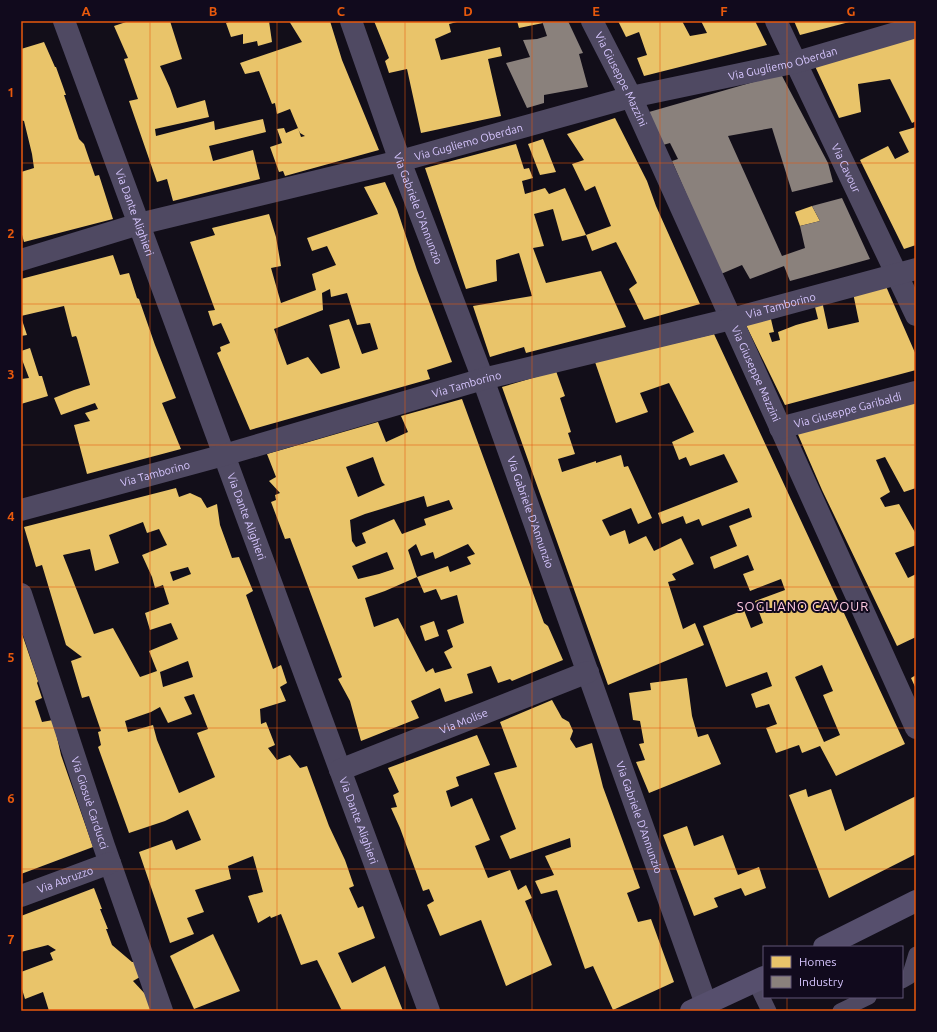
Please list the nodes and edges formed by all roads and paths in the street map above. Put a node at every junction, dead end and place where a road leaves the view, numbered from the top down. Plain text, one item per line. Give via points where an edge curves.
1 (351, 21) edge
2 (592, 21) edge
3 (776, 21) edge
4 (65, 23) edge
5 (916, 28) edge
6 (797, 62) junction
7 (631, 97) junction
8 (400, 161) junction
9 (139, 224) junction
10 (21, 260) edge
11 (907, 272) edge
12 (916, 315) edge
13 (731, 319) junction
14 (484, 379) junction
15 (916, 392) edge
16 (780, 428) junction
17 (224, 455) junction
18 (21, 510) edge
19 (21, 594) edge
20 (588, 672) junction
21 (916, 728) edge
22 (340, 770) junction
23 (110, 863) junction
24 (21, 896) edge
25 (916, 902) edge
26 (826, 946) edge
27 (916, 954) edge
28 (759, 979) edge
29 (903, 980) edge
30 (763, 992) edge
31 (765, 998) edge
32 (867, 998) edge
33 (699, 1007) edge
34 (162, 1011) edge
35 (429, 1011) edge
36 (769, 1011) edge
37 (840, 1011) edge

1 - 8 street, Via Gabriele D'Annunzio
2 - 7 street, Via Giuseppe Mazzini
3 - 6 street, Via Cavour
4 - 9 street, Via Dante Alighieri
5 - 6 street, Via Gugliemo Oberdan
6 - 7 street, Via Gugliemo Oberdan
6 - 11 street, Via Cavour
7 - 8 street, Via Gugliemo Oberdan
7 - 13 street, Via Giuseppe Mazzini
8 - 9 street, Via Gugliemo Oberdan
8 - 14 street, Via Gabriele D'Annunzio
9 - 10 street, Via Gugliemo Oberdan
9 - 17 street, Via Dante Alighieri
11 - 12 street, Via Cavour
11 - 13 street, Via Tamborino
13 - 14 street, Via Tamborino
13 - 16 street, Via Giuseppe Mazzini
14 - 17 street, Via Tamborino
14 - 20 street, Via Gabriele D'Annunzio
15 - 16 street, Via Giuseppe Garibaldi
16 - 21 street, Via Giuseppe Mazzini
17 - 18 street, Via Tamborino
17 - 22 street, Via Dante Alighieri
19 - 23 street, Via Giosuè Carducci
20 - 22 street, Via Molise
20 - 33 street, Via Gabriele D'Annunzio
22 - 35 street, Via Dante Alighieri
23 - 24 street, Via Abruzzo
23 - 34 street, Via Giosuè Carducci
25 - 26 street
27 - 29 lane via 909,977
28 - 30 lane
28 - 33 street
31 - 36 lane
32 - 37 lane

